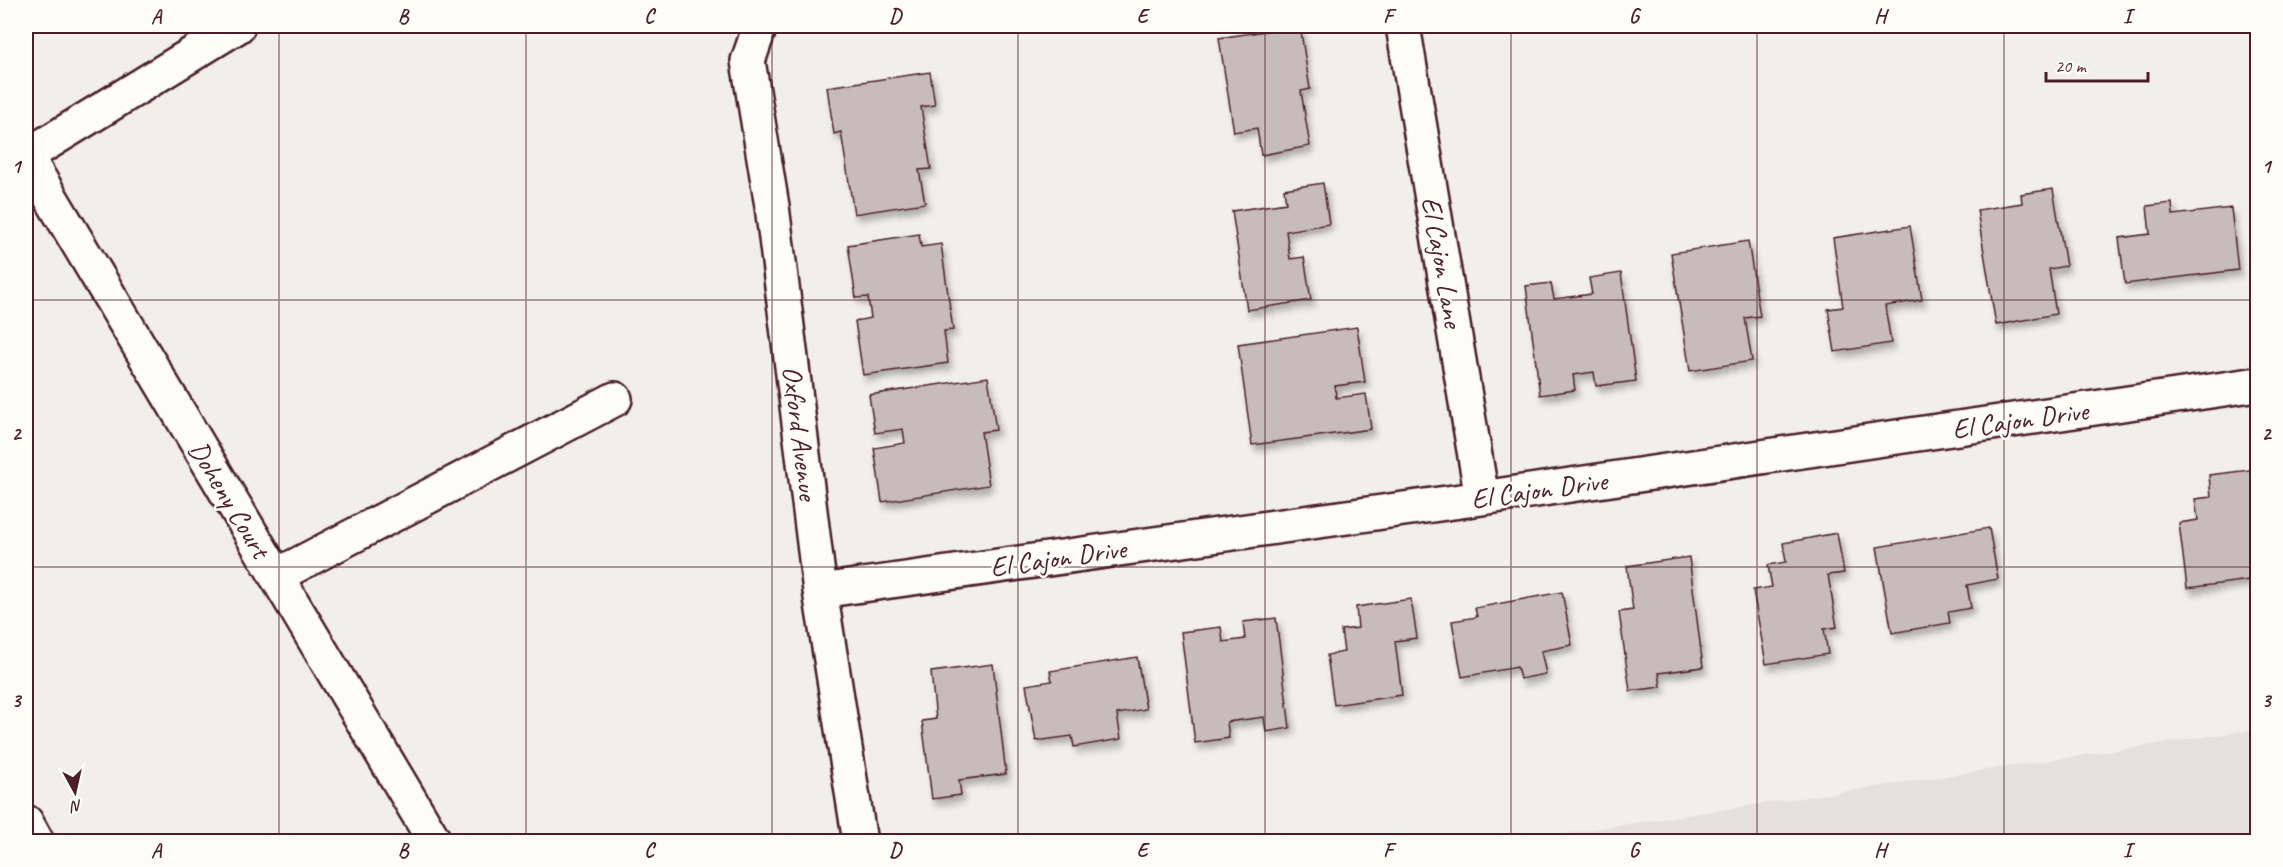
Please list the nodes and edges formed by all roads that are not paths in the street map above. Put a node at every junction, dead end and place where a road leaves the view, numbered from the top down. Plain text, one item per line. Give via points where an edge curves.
1 (238, 26) edge
2 (760, 26) edge
3 (1403, 26) edge
4 (26, 156) edge
5 (2258, 384) edge
6 (615, 399) dead end
7 (1482, 498) junction
8 (276, 576) junction
9 (820, 591) junction
10 (26, 822) edge
11 (37, 842) edge
12 (435, 842) edge
13 (860, 842) edge

1 - 4 street
2 - 9 street, Oxford Avenue via 748,61 772,206
3 - 7 street, El Cajon Lane
4 - 8 street, Doheny Court
5 - 7 street, El Cajon Drive
6 - 8 street
7 - 9 street, El Cajon Drive
8 - 12 street, Doheny Court
9 - 13 street, Oxford Avenue
10 - 11 street

